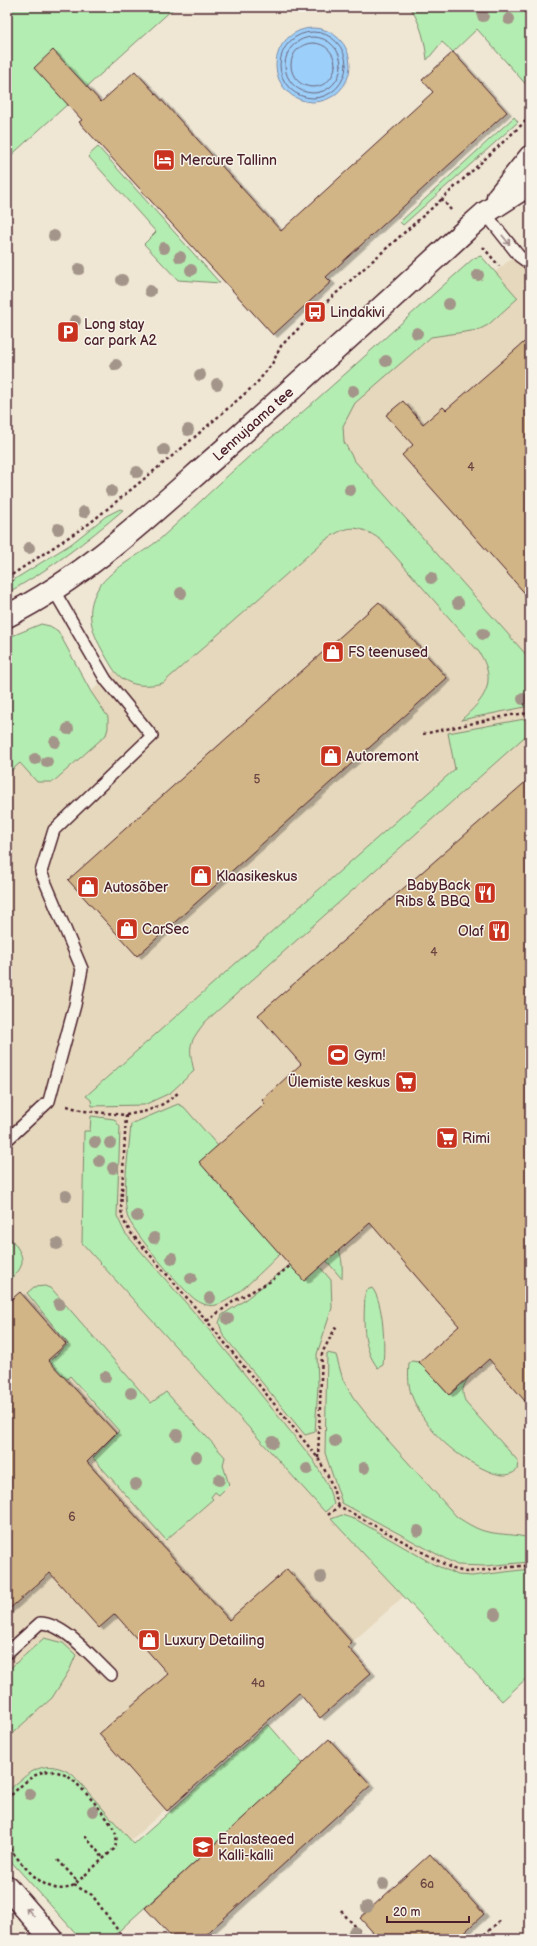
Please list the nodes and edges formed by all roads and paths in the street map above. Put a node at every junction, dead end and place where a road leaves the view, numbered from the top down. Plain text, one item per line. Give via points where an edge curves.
1 (530, 157) edge
2 (530, 184) edge
3 (442, 199) dead end
4 (485, 213) junction
5 (530, 264) edge
6 (7, 578) edge
7 (53, 589) junction
8 (7, 616) edge
9 (530, 714) edge
10 (423, 734) dead end
11 (178, 1093) dead end
12 (84, 1111) dead end
13 (126, 1115) junction
14 (7, 1140) edge
15 (290, 1265) dead end
16 (207, 1321) junction
17 (337, 1325) dead end
18 (318, 1458) junction
19 (339, 1506) junction
20 (328, 1515) dead end
21 (530, 1565) edge
22 (7, 1654) edge
23 (111, 1675) dead end
24 (7, 1799) edge
25 (85, 1836) dead end
26 (7, 1844) edge
27 (104, 1859) junction
28 (58, 1860) dead end
29 (78, 1882) junction
30 (74, 1885) junction
31 (7, 1887) edge
32 (341, 1911) dead end
33 (502, 1919) dead end
34 (530, 1935) edge
35 (52, 1939) edge
36 (120, 1939) edge
37 (367, 1939) edge
38 (490, 1939) edge
39 (525, 1939) edge

1 - 4 street, Lennujaama tee
2 - 4 street, Lennujaama tee
3 - 6 path via 315,312 281,346 272,364 256,384 90,523
4 -> 5 lane via 519,256
4 - 7 street, Lennujaama tee via 120,542
7 - 8 street, Lennujaama tee
7 - 14 lane via 106,680 152,736 54,830 41,872 82,968 50,1101
9 - 10 path via 511,715
11 - 13 path via 159,1106
12 - 13 path
13 - 16 path via 123,1220 131,1233
15 - 16 path via 271,1281 234,1300
16 - 18 path
17 - 18 path via 322,1354
18 - 19 path via 329,1478
19 - 20 path
19 - 21 path via 453,1569 466,1572
22 - 23 lane via 40,1623 49,1623 62,1630
24 - 27 path via 40,1773 60,1773 71,1779 113,1827 117,1843
25 - 27 path
26 - 30 path via 23,1866 44,1884 59,1889 68,1889
27 - 29 path
28 - 29 path
29 - 30 path
30 - 36 path via 92,1895 122,1936
35 -> 31 street
32 - 37 path
33 - 38 path via 485,1934
34 - 39 path

